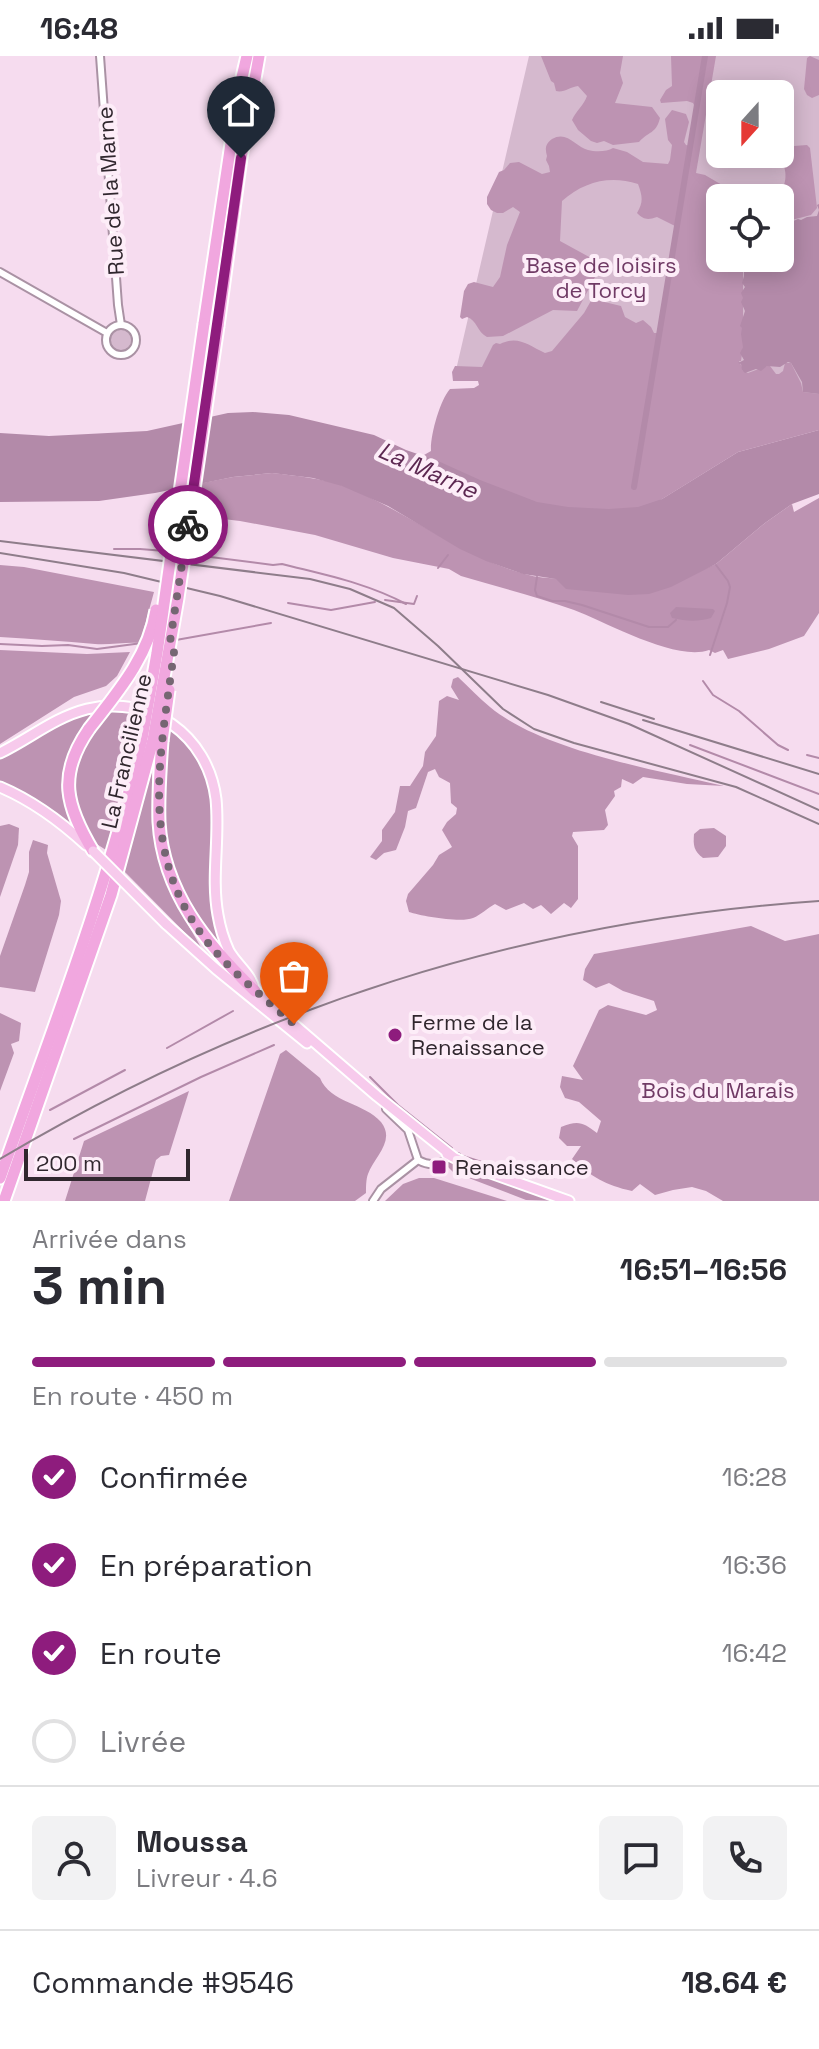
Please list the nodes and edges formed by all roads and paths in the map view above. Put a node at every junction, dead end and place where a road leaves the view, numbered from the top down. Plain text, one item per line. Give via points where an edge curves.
1 (100, 56) edge
2 (247, 56) edge
3 (259, 56) edge
4 (0, 272) edge
5 (121, 325) junction
6 (107, 333) junction
7 (165, 584) junction
8 (152, 740) junction
9 (0, 753) edge
10 (0, 787) edge
11 (93, 851) junction
12 (255, 991) junction
13 (378, 1101) junction
14 (452, 1156) junction
15 (418, 1160) junction
16 (0, 1178) edge
17 (4, 1201) edge
18 (373, 1201) edge
19 (569, 1201) edge

1 - 5 street, Rue de la Marne
2 - 7 highway, La Francilienne, bridge
3 - 8 highway, La Francilienne, bridge
4 - 6 street
5 - 6 street
5 - 6 street via 136,338 126,354 116,355 108,348
7 - 8 highway, La Francilienne, bridge
7 - 11 highway, bridge via 144,650 75,751 69,795 77,824
8 - 12 highway via 159,823 178,894 202,936
8 - 16 highway, La Francilienne via 132,784
8 - 17 highway, La Francilienne via 111,895
9 - 12 main road via 61,719 110,705 153,714 183,733 204,759 216,796 215,891 223,934
10 - 11 main road via 48,813
11 - 13 main road, bridge via 216,969
12 - 14 main road
13 - 14 main road
13 - 15 street via 408,1130
14 - 15 street via 437,1164
14 - 19 main road
15 - 18 street

